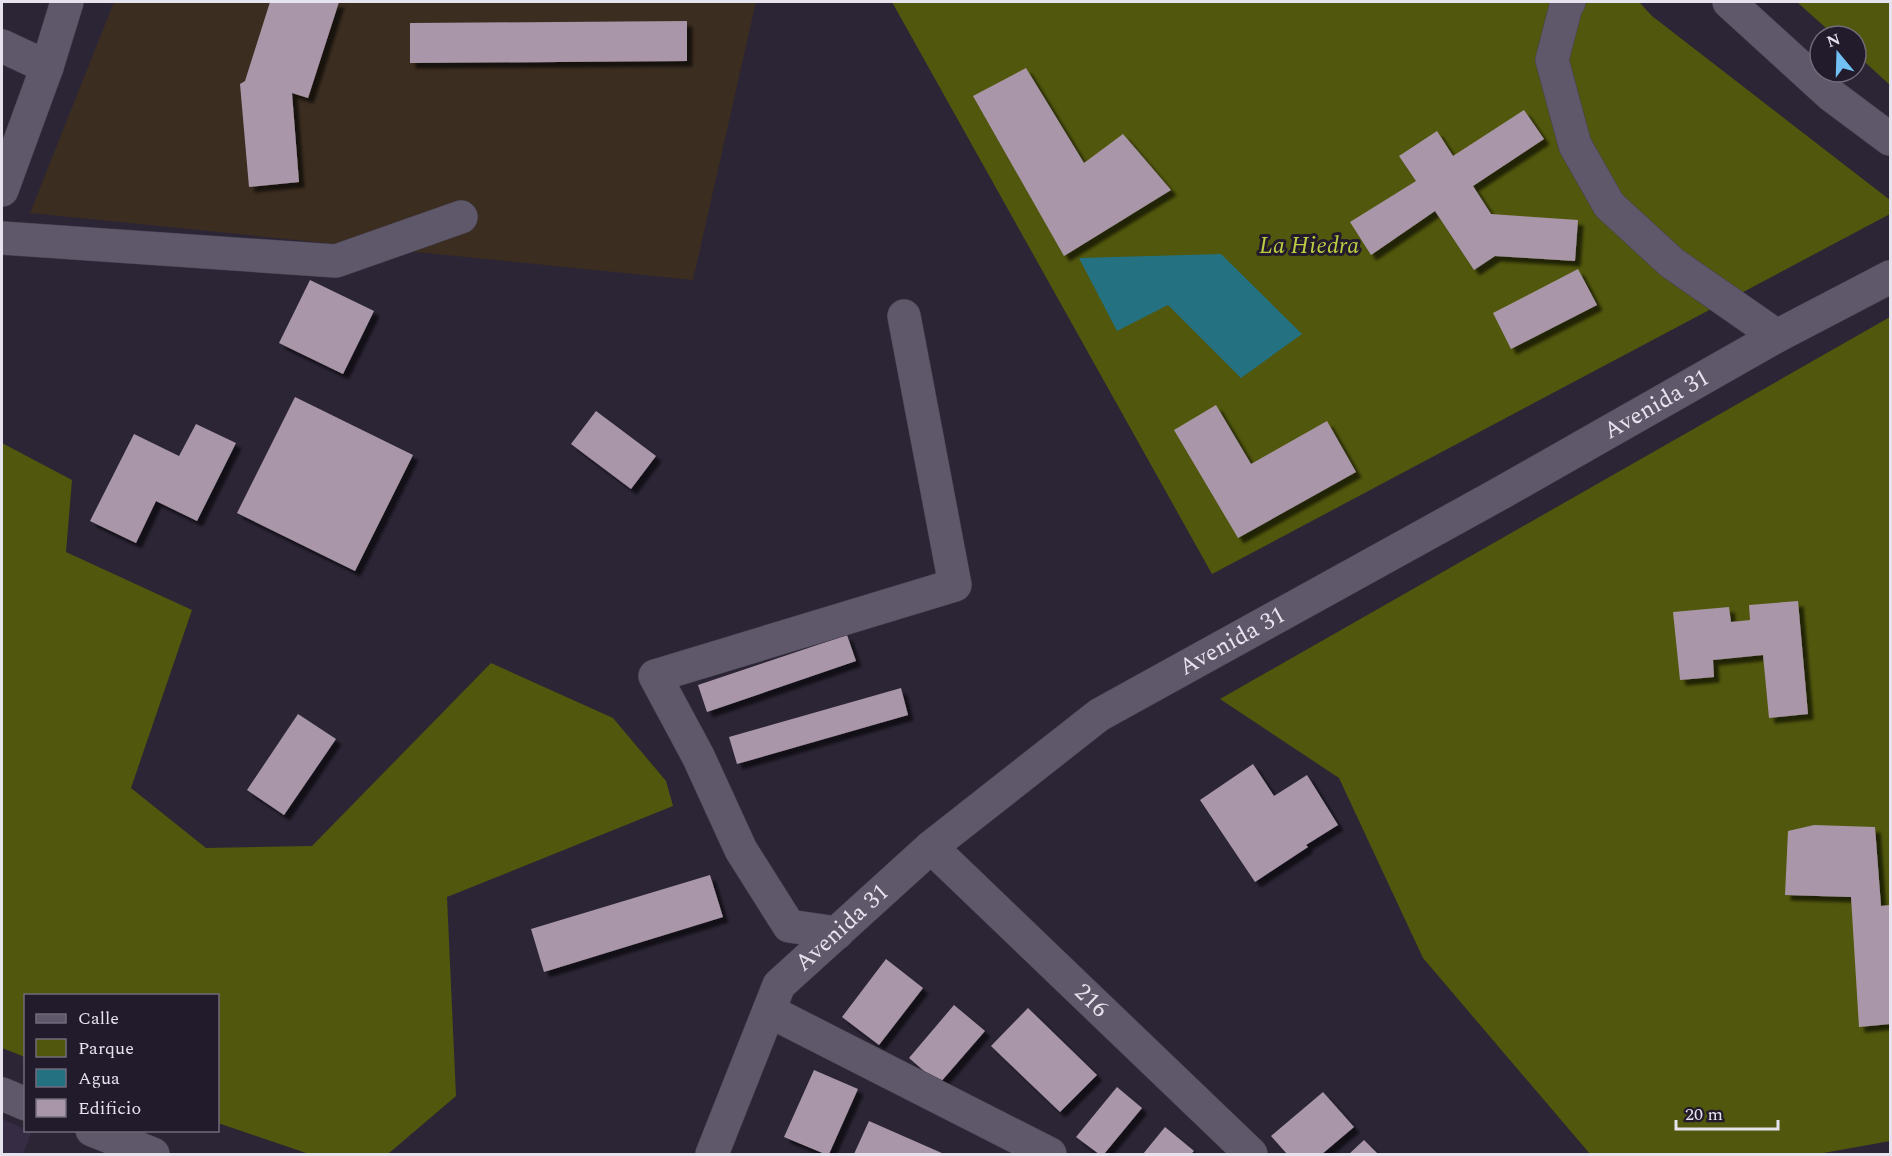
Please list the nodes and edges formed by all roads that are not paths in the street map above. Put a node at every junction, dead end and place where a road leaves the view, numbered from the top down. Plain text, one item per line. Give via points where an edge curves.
1 (67, 2) edge
2 (1569, 2) edge
3 (1729, 2) edge
4 (2, 46) edge
5 (47, 67) junction
6 (1890, 139) edge
7 (2, 190) edge
8 (461, 217) dead end
9 (2, 238) edge
10 (1890, 277) edge
11 (904, 316) dead end
12 (1778, 336) junction
13 (931, 847) junction
14 (837, 933) junction
15 (769, 1011) junction
16 (2, 1094) edge
17 (24, 1103) edge
18 (96, 1132) edge
19 (153, 1155) edge
20 (712, 1155) edge
21 (1050, 1155) edge
22 (1251, 1155) edge

1 - 5 street
2 - 12 street via 1552,60 1575,145 1609,205 1672,263
3 - 6 street via 1831,95
4 - 5 street
5 - 7 street
8 - 9 street via 336,261
10 - 12 street, Avenida 31
11 - 14 street via 955,585 655,676 698,756 741,850 789,926
12 - 13 street, Avenida 31 via 1099,715
13 - 14 street, Avenida 31
13 - 22 street, 216
14 - 15 street, Avenida 31 via 779,985
15 - 20 street, Avenida 31
15 - 21 street
16 - 17 street
18 - 19 street

